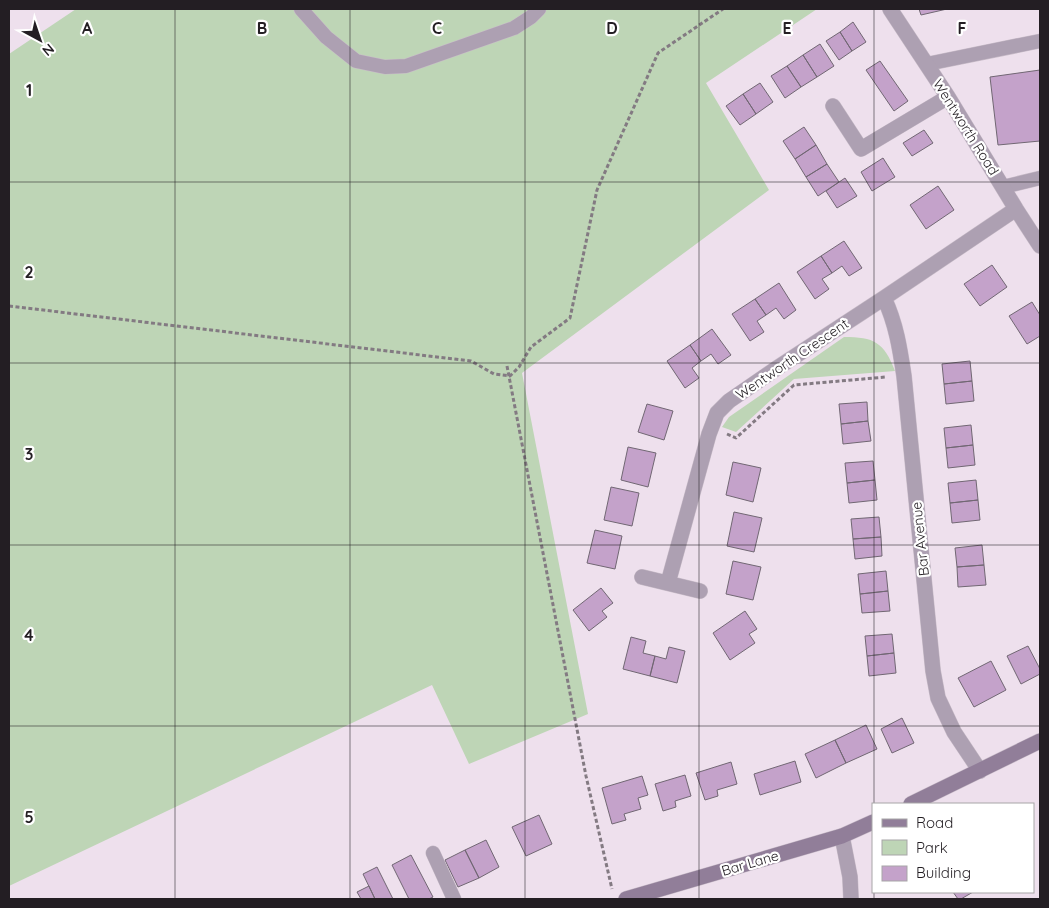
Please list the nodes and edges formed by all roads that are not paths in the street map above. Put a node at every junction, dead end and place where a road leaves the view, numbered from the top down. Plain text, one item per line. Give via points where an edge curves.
1 (301, 9) edge
2 (539, 9) edge
3 (890, 9) edge
4 (1040, 41) edge
5 (927, 64) junction
6 (948, 96) junction
7 (833, 106) dead end
8 (1040, 178) edge
9 (1003, 187) junction
10 (1016, 209) junction
11 (1040, 246) edge
12 (884, 298) junction
13 (642, 577) dead end
14 (668, 583) junction
15 (700, 591) dead end
16 (1040, 741) edge
17 (980, 771) junction
18 (913, 803) edge
19 (872, 822) edge
20 (842, 836) junction
21 (433, 853) dead end
22 (454, 899) edge
23 (626, 899) edge
24 (852, 899) edge

1 - 2 lane via 326,38 356,61 385,67 406,66 514,28
3 - 5 street, Wentworth Road
4 - 5 lane
5 - 6 street, Wentworth Road
6 - 7 street via 861,148
6 - 9 street, Wentworth Road
8 - 9 lane
9 - 10 street, Wentworth Road
10 - 11 street, Wentworth Road
10 - 12 street, Wentworth Crescent
12 - 14 street, Wentworth Crescent via 729,401 717,413
12 - 17 street, Bar Avenue via 899,341 904,376 938,698 954,732
13 - 14 street
14 - 15 street
16 - 17 main road
17 - 18 main road
19 - 20 main road, Bar Lane
20 - 23 main road, Bar Lane
20 - 24 street
21 - 22 lane

